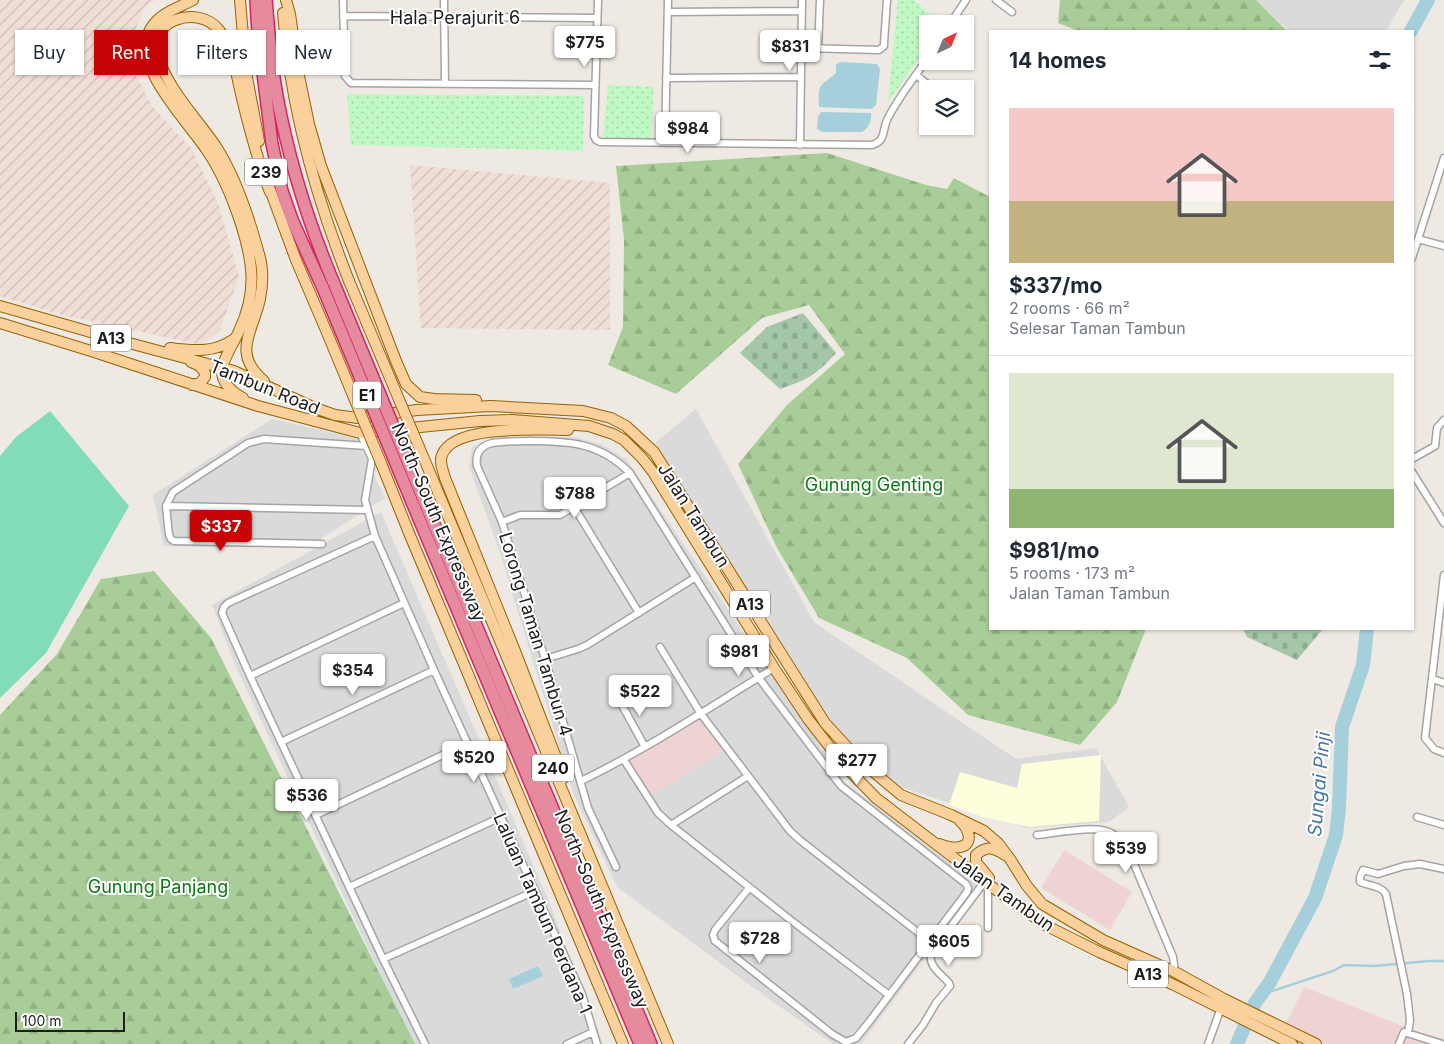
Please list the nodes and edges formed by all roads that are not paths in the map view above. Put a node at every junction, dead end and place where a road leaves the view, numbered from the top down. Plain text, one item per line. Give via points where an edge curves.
1 (193, 0) edge
2 (240, 0) edge
3 (256, 0) edge
4 (266, 0) edge
5 (284, 0) edge
6 (343, 0) edge
7 (444, 0) edge
8 (598, 0) edge
9 (668, 0) edge
10 (802, 0) edge
11 (820, 0) edge
12 (887, 0) edge
13 (966, 0) edge
14 (996, 0) edge
15 (801, 11) junction
16 (668, 12) junction
17 (1012, 12) dead end
18 (956, 15) edge
19 (343, 16) junction
20 (444, 17) junction
21 (598, 18) junction
22 (802, 48) junction
23 (818, 49) junction
24 (920, 70) edge
25 (916, 75) junction
26 (801, 77) junction
27 (666, 78) junction
28 (922, 80) edge
29 (445, 83) junction
30 (595, 85) junction
31 (665, 143) junction
32 (800, 145) junction
33 (1444, 158) edge
34 (1441, 175) edge
35 (270, 192) junction
36 (1418, 238) junction
37 (1444, 246) edge
38 (1414, 251) edge
39 (0, 306) edge
40 (2, 322) edge
41 (237, 337) junction
42 (129, 343) junction
43 (182, 356) junction
44 (222, 368) junction
45 (192, 385) junction
46 (276, 391) junction
47 (257, 406) junction
48 (491, 406) junction
49 (1444, 420) edge
50 (589, 426) junction
51 (360, 433) junction
52 (366, 446) junction
53 (1414, 458) edge
54 (630, 473) junction
55 (1414, 475) edge
56 (166, 506) junction
57 (574, 507) junction
58 (367, 510) junction
59 (502, 522) junction
60 (1444, 523) edge
61 (375, 536) junction
62 (322, 544) dead end
63 (1444, 575) edge
64 (696, 577) junction
65 (404, 603) junction
66 (638, 612) junction
67 (660, 647) dead end
68 (545, 659) junction
69 (774, 668) junction
70 (434, 670) junction
71 (250, 676) junction
72 (758, 677) junction
73 (1432, 679) junction
74 (1444, 683) edge
75 (617, 696) dead end
76 (702, 714) junction
77 (281, 742) junction
78 (468, 743) junction
79 (645, 747) junction
80 (1444, 753) edge
81 (624, 760) junction
82 (748, 776) junction
83 (581, 781) junction
84 (316, 815) junction
85 (951, 815) junction
86 (501, 817) junction
87 (1417, 817) dead end
88 (671, 825) junction
89 (1444, 825) edge
90 (1037, 834) dead end
91 (933, 842) junction
92 (586, 846) junction
93 (1010, 859) junction
94 (616, 867) dead end
95 (1444, 869) edge
96 (987, 883) junction
97 (349, 887) junction
98 (750, 888) junction
99 (535, 891) junction
100 (1004, 895) junction
101 (988, 928) dead end
102 (929, 941) junction
103 (383, 959) junction
104 (1175, 972) junction
105 (889, 995) junction
106 (1221, 1008) junction
107 (1236, 1010) junction
108 (1263, 1024) junction
109 (593, 1032) junction
110 (1408, 1033) junction
111 (1276, 1040) edge
112 (425, 1044) edge
113 (567, 1044) edge
114 (597, 1044) edge
115 (623, 1044) edge
116 (640, 1044) edge
117 (651, 1044) edge
118 (668, 1044) edge
119 (908, 1044) edge
120 (1208, 1044) edge
121 (1292, 1044) edge
122 (1316, 1044) edge
123 (1399, 1044) edge
124 (1442, 1044) edge

1 - 41 main road via 168,12 154,25 148,35 147,54 163,91 223,178 246,240 251,259 250,297
2 - 35 main road, 239 via 246,72
3 - 116 highway, North–South Expressway / E1, bridge via 270,134 282,191 293,222
4 - 117 highway, North–South Expressway / E1, bridge via 276,94 286,141 310,220
5 - 48 main road via 290,14 299,76 321,166 406,384 420,397 476,400
5 - 92 main road, 240, bridge via 285,42 292,93 318,195 349,281
6 - 19 street
7 - 20 street
8 - 21 street
9 - 16 street
10 - 15 street
11 - 23 street
12 - 23 street via 882,49
13 - 18 street
14 - 17 street
15 - 16 street
15 - 22 street
16 - 27 street
19 - 20 street, Hala Perajurit 6
19 - 29 street via 345,76 351,83
20 - 21 street, Hala Perajurit 6
20 - 29 street
21 - 30 street
22 - 23 street
22 - 26 street
24 - 25 street
25 - 28 street
25 - 32 street via 888,118 880,141 872,145
26 - 27 street
26 - 32 street
27 - 31 street
29 - 30 street
30 - 31 street via 596,140
31 - 32 street
33 - 34 street
34 - 36 street
35 - 46 main road via 259,165 227,43 207,20 189,16 174,20 157,38 157,55 170,85 216,147 243,203 260,256 262,274 260,298 248,335 247,361 256,374
35 - 115 main road, 239, bridge via 408,533
36 - 37 street
36 - 38 street
39 - 42 main road, Tambun Road / A13
40 - 45 main road, Tambun Road / A13
41 - 42 main road via 210,351
41 - 44 main road
42 - 43 main road, Tambun Road / A13
43 - 44 main road, Tambun Road / A13
43 - 45 main road via 200,366 205,373 200,383
44 - 46 main road, Tambun Road / A13
44 - 47 main road via 228,388
45 - 47 main road, A13
46 - 48 main road, Tambun Road / A13 via 335,415 358,418 417,410
47 - 51 main road, Tambun Road / A13
48 - 85 main road, Jalan Tambun / A13 via 583,412 611,418 647,444 825,723 879,778 901,795
49 - 53 street via 1437,428 1435,446
50 - 51 main road, Tambun Road / A13 via 512,420
50 - 69 main road, Tambun Road / A13 via 624,440 653,472
50 - 92 main road via 572,430 473,434 442,452 441,460 445,478 582,823
51 - 52 street, Laluan Tambun Perdana 1
52 - 56 street via 256,440 173,492
52 - 58 street, Laluan Tambun Perdana 1 via 372,459 365,500
54 - 57 street
54 - 59 street, Lorong Taman Tambun 4 via 615,459 583,444 487,444 479,450 477,466
54 - 64 street
55 - 60 street
56 - 58 street
56 - 62 street via 170,537 174,540
57 - 59 street via 560,515 520,515
57 - 66 street
58 - 61 street, Laluan Tambun Perdana 1
59 - 68 street, Lorong Taman Tambun 4
61 - 65 street, Laluan Tambun Perdana 1
61 - 71 street via 228,603 222,610 223,616
63 - 73 street
64 - 66 street
64 - 72 street
65 - 70 street, Laluan Tambun Perdana 1
65 - 71 street
66 - 68 street via 578,649
67 - 76 street
68 - 83 street, Lorong Taman Tambun 4
69 - 72 street
69 - 91 main road, Jalan Tambun / A13 via 808,720 843,764 876,798
70 - 77 street
70 - 78 street, Laluan Tambun Perdana 1
71 - 77 street
72 - 76 street
72 - 102 street via 841,786 966,884 967,892
73 - 74 street
73 - 80 street via 1425,738 1434,749
75 - 79 street
76 - 79 street
76 - 82 street
77 - 84 street
78 - 84 street
78 - 86 street, Laluan Tambun Perdana 1
79 - 81 street
81 - 83 street
81 - 88 street via 658,813
82 - 88 street
82 - 102 street via 790,831
83 - 94 street, Lorong Taman Tambun 4 via 588,808
84 - 97 street
85 - 91 main road via 965,826 969,840 960,848
85 - 93 main road, Jalan Tambun / A13 via 984,831
86 - 97 street
86 - 99 street, Laluan Tambun Perdana 1
87 - 89 street
88 - 98 street
90 - 104 street via 1098,830 1113,834 1129,852 1165,936
91 - 96 main road, Jalan Tambun / A13
92 - 118 main road, 240
93 - 100 main road via 996,849 988,848 976,855 980,869
93 - 104 main road, Jalan Tambun / A13 via 1042,904 1103,940
95 - 110 street via 1420,864 1378,874 1361,872 1360,882 1378,887 1386,894 1407,994
96 - 100 main road, Jalan Tambun / A13
96 - 101 street
96 - 119 street via 931,952 931,964 950,986
97 - 103 street
98 - 105 street
98 - 105 street via 715,930 715,941 832,1034 843,1041 853,1040
99 - 103 street
99 - 109 street, Laluan Tambun Perdana 1 via 582,994
100 - 106 main road, Jalan Tambun / A13 via 1047,926 1075,941
102 - 105 street
103 - 112 street
104 - 107 main road, A13
106 - 107 main road, Jalan Tambun
106 - 120 street
107 - 108 main road, Jalan Tambun / A13
108 - 111 main road, Jalan Tambun
108 - 122 main road, A13
109 - 113 street
109 - 114 street, Laluan Tambun Perdana 1
110 - 123 street via 1404,1032
110 - 124 street
111 - 121 main road, Jalan Tambun

